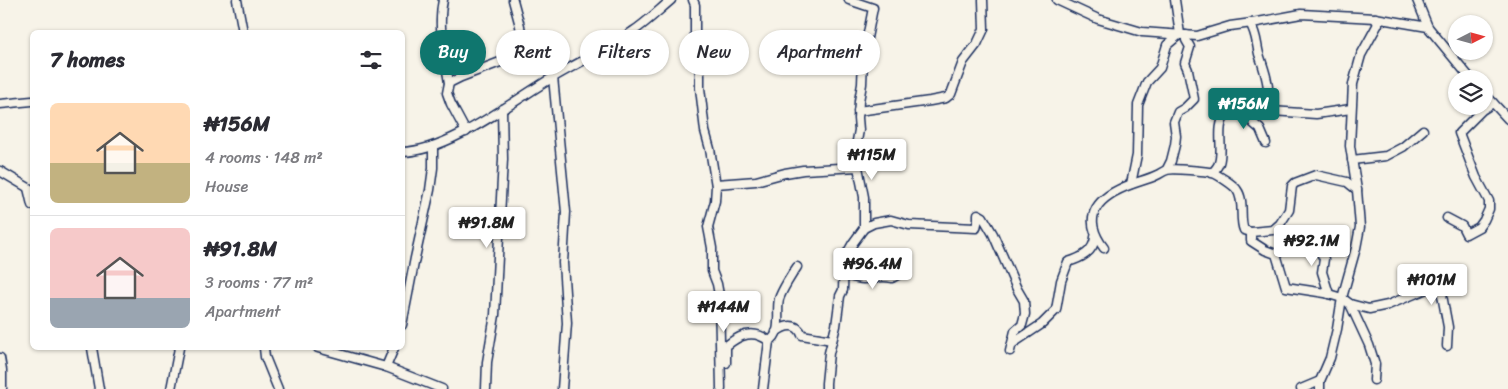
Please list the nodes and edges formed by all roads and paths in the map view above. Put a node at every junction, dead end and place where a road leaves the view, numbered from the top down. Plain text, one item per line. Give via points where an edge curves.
1 (237, 0) edge
2 (443, 0) edge
3 (513, 0) edge
4 (671, 0) edge
5 (693, 0) edge
6 (849, 0) edge
7 (983, 0) edge
8 (1057, 0) edge
9 (1175, 0) edge
10 (1417, 0) edge
11 (875, 4) edge
12 (1375, 18) junction
13 (1250, 23) junction
14 (1428, 27) junction
15 (243, 30) edge
16 (1183, 34) junction
17 (1464, 70) edge
18 (553, 77) junction
19 (449, 83) junction
20 (30, 101) edge
21 (1493, 103) edge
22 (0, 104) edge
23 (502, 109) junction
24 (1352, 109) junction
25 (858, 111) junction
26 (1255, 111) junction
27 (1477, 115) edge
28 (1508, 119) edge
29 (1423, 130) dead end
30 (466, 132) junction
31 (1266, 143) dead end
32 (433, 146) junction
33 (405, 152) edge
34 (1352, 160) junction
35 (858, 167) junction
36 (1168, 169) junction
37 (0, 171) edge
38 (1212, 173) junction
39 (716, 184) junction
40 (1131, 184) junction
41 (30, 189) edge
42 (1357, 190) junction
43 (1447, 218) dead end
44 (864, 228) junction
45 (1251, 232) junction
46 (1311, 236) dead end
47 (1095, 237) junction
48 (1104, 248) dead end
49 (797, 267) dead end
50 (843, 274) junction
51 (899, 274) dead end
52 (1329, 294) junction
53 (1342, 298) junction
54 (1350, 304) junction
55 (405, 310) edge
56 (776, 332) junction
57 (832, 340) junction
58 (769, 341) junction
59 (1447, 346) dead end
60 (92, 350) edge
61 (179, 350) edge
62 (264, 350) edge
63 (325, 350) edge
64 (393, 350) edge
65 (0, 358) edge
66 (386, 367) junction
67 (1374, 380) dead end
68 (1320, 385) edge
69 (2, 389) edge
70 (99, 389) edge
71 (171, 389) edge
72 (278, 389) edge
73 (442, 389) edge
74 (486, 389) edge
75 (562, 389) edge
76 (722, 389) edge
77 (763, 389) edge
78 (826, 389) edge
79 (1301, 389) edge

1 - 15 street
2 - 19 street via 440,25
3 - 19 street via 522,47 508,59
4 - 18 street via 634,31
5 - 39 street via 705,131
6 - 11 street
7 - 25 street via 984,29 963,62 951,94 930,101
8 - 16 street via 1116,25 1142,32
9 - 16 street
10 - 14 street
11 - 25 street via 863,58
12 - 13 street via 1300,14
12 - 14 street
12 - 24 street via 1378,24 1361,54 1353,84
13 - 16 street via 1197,36
13 - 26 street via 1255,32 1269,97
14 - 17 street
16 - 36 street via 1190,47 1185,63 1194,99 1178,112 1174,122 1175,145
16 - 40 street via 1168,45 1160,68 1147,82 1138,105 1137,155
18 - 23 street
18 - 75 street via 566,212 563,263 567,323
19 - 30 street via 446,93
20 - 22 street
21 - 28 street
23 - 30 street
23 - 74 street via 503,159 495,315 486,362
24 - 26 street via 1316,114
24 - 34 street
25 - 35 street
26 - 31 street via 1253,123 1260,129
26 - 38 street via 1241,109 1226,115 1220,135 1219,163
27 - 43 street via 1459,133 1489,201 1489,209 1479,227 1466,234 1462,226
29 - 34 street via 1386,156
30 - 32 street
32 - 33 street
32 - 55 street via 430,190
34 - 42 street
35 - 39 street via 803,170 756,182
35 - 44 street via 864,197
36 - 38 street
36 - 40 street
37 - 41 street
38 - 45 street via 1238,191 1242,201 1242,226
39 - 76 street via 708,227 712,272 719,295
40 - 47 street via 1103,199 1096,207 1092,220
42 - 45 street via 1347,182 1316,175 1295,183 1289,210 1280,224 1273,230
42 - 53 street via 1360,227
44 - 47 street via 891,220 909,225 976,228 978,214 983,217 1024,301 1022,325 1015,331 1011,348 1056,310 1068,262 1088,253 1095,244
44 - 50 street via 844,259
45 - 52 street via 1251,241 1276,254 1286,287
46 - 52 street via 1324,259 1322,272
47 - 48 street
49 - 56 street via 779,299
50 - 51 street via 861,279 892,278
50 - 57 street via 843,290
52 - 53 street
53 - 54 street
53 - 68 street via 1338,328
54 - 59 street via 1369,309 1388,305 1454,278 1442,295 1448,327
54 - 67 street via 1369,345 1375,364
56 - 57 street via 784,326 791,326 798,328 802,335
56 - 58 street
57 - 78 street
58 - 76 street via 761,334 749,334 735,338 726,346
58 - 77 street
60 - 70 street
61 - 71 street
62 - 72 street
63 - 66 street
64 - 66 street
65 - 69 street
66 - 73 street
68 - 79 street

